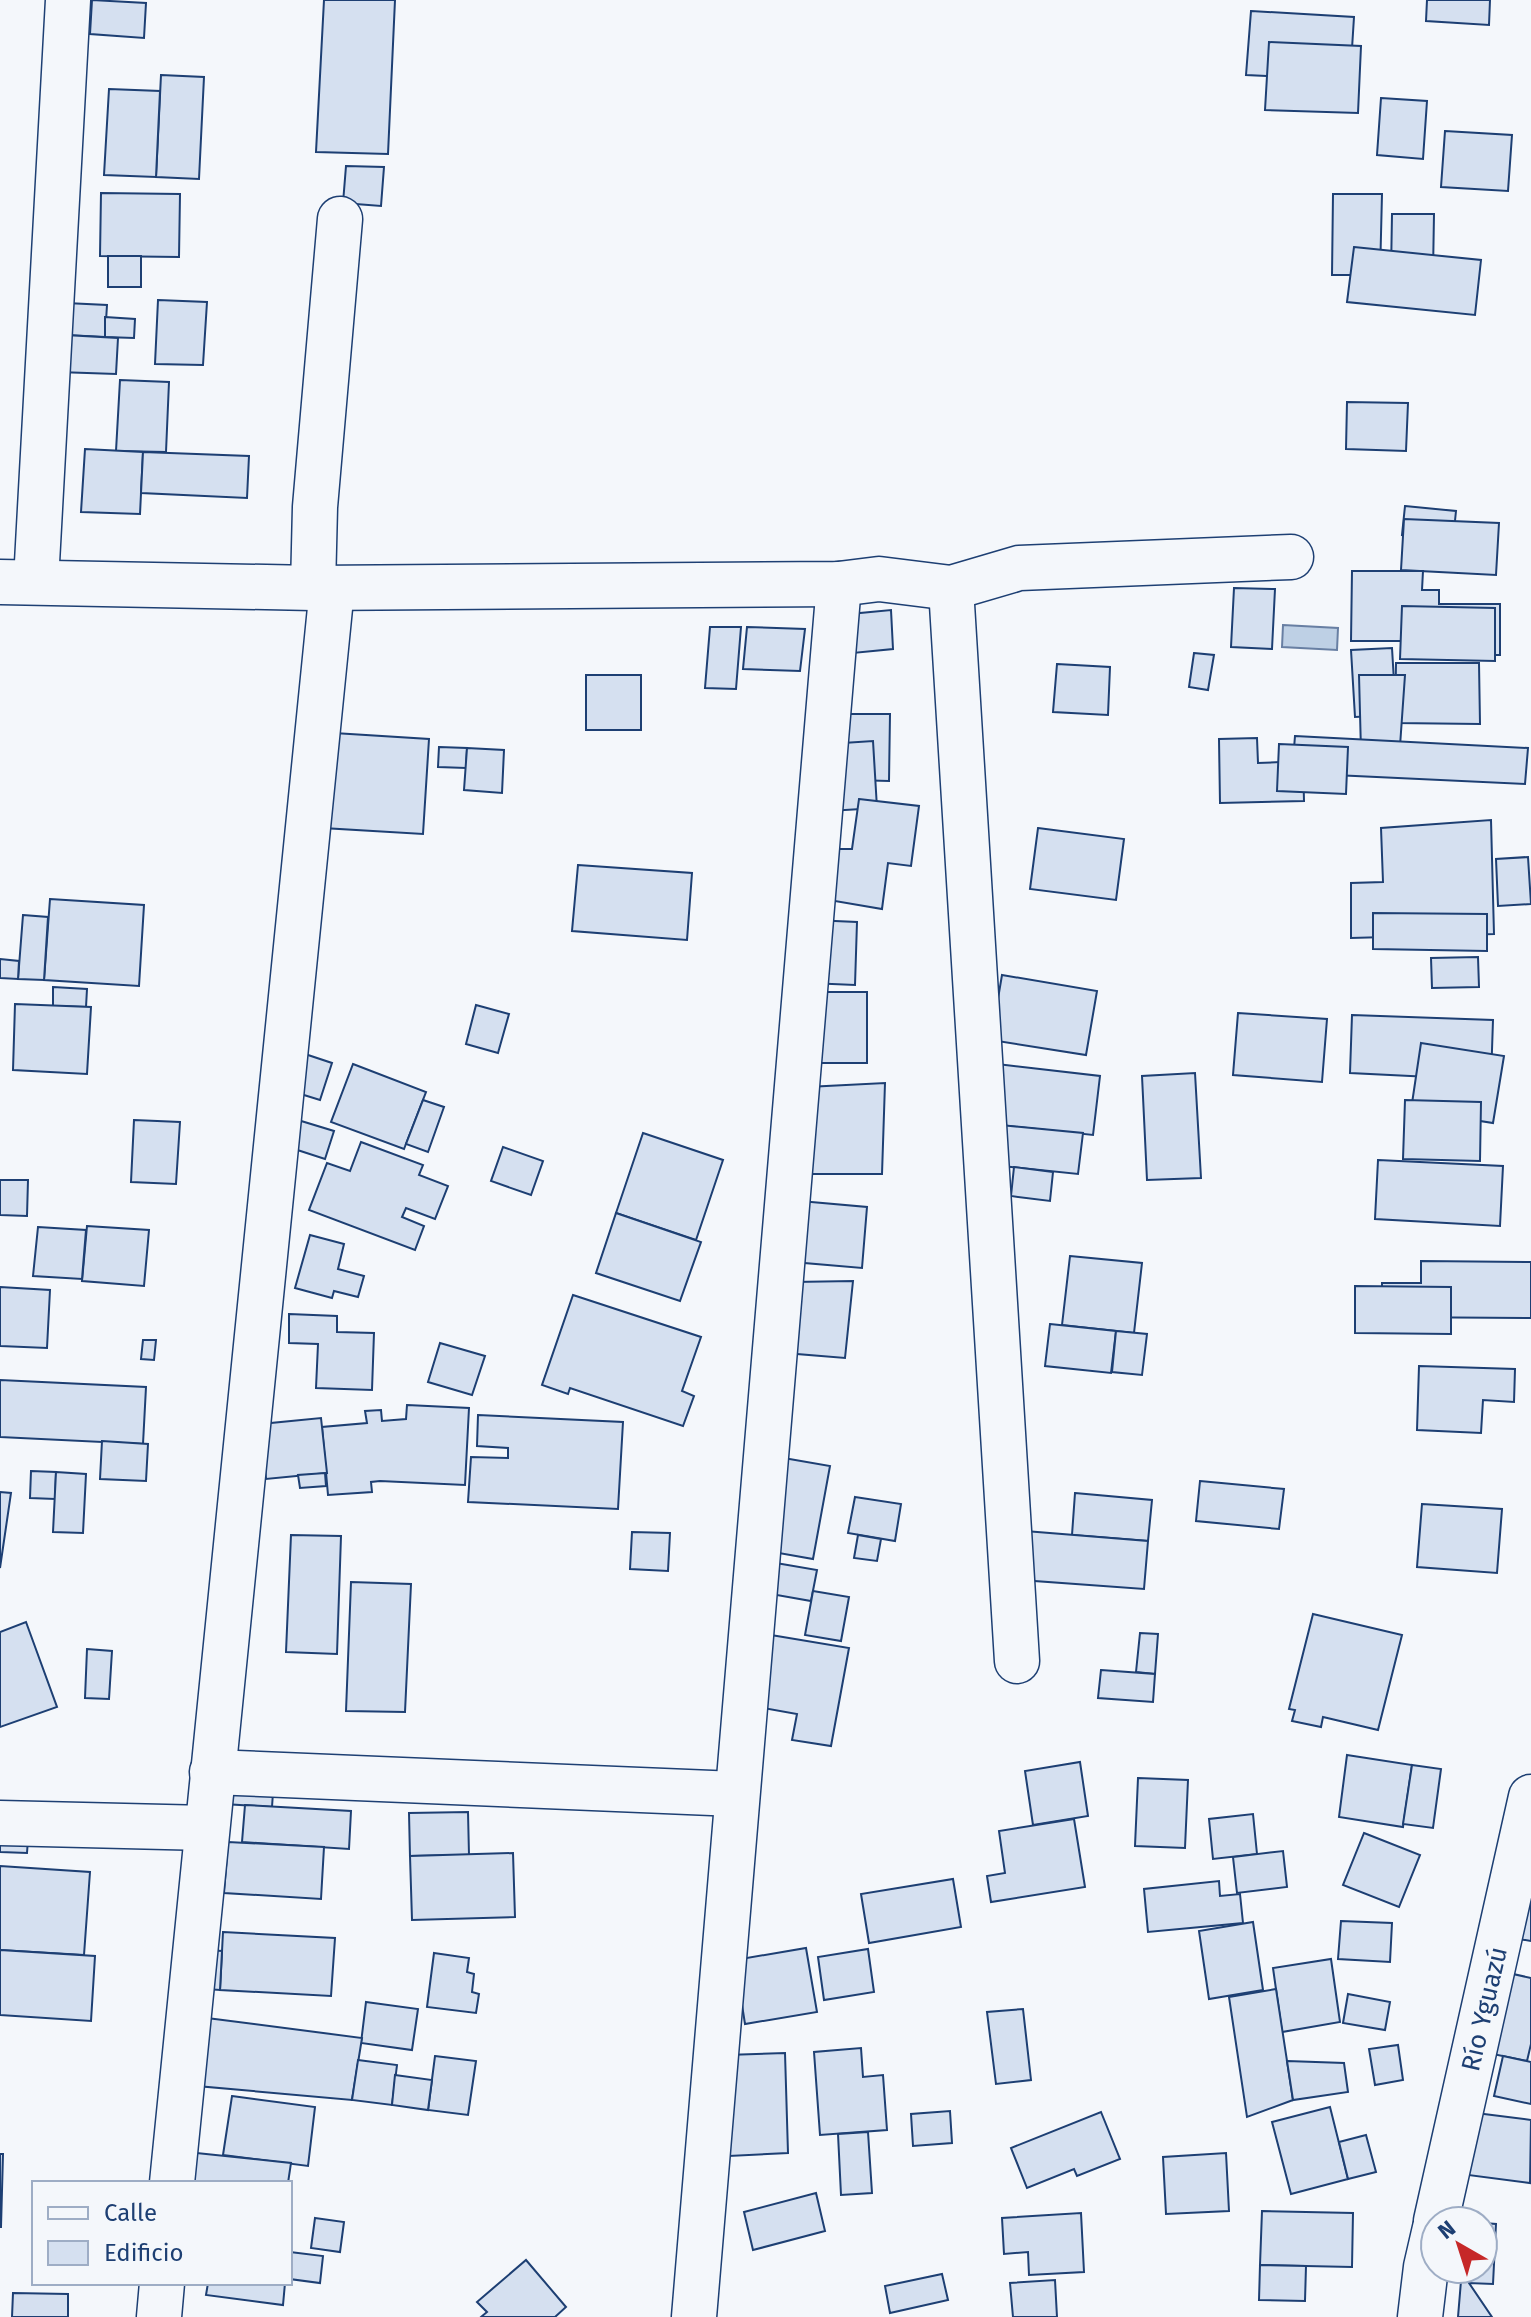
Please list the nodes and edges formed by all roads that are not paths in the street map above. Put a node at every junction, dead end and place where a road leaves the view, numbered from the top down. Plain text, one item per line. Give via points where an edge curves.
1 (68, 0) edge
2 (340, 219) dead end
3 (1291, 557) dead end
4 (18, 582) edge
5 (839, 584) junction
6 (322, 588) junction
7 (951, 588) junction
8 (1017, 1661) dead end
9 (212, 1772) junction
10 (736, 1794) junction
11 (1531, 1797) edge
12 (0, 1823) edge
13 (207, 1828) junction
14 (172, 2181) edge
15 (1440, 2205) edge
16 (162, 2285) edge
17 (1424, 2285) edge
18 (159, 2317) edge
19 (694, 2317) edge
20 (1420, 2317) edge

1 - 4 street
2 - 6 street via 315,507
3 - 7 street via 1019,568
4 - 6 street
5 - 6 street
5 - 7 street via 879,579
5 - 10 street
6 - 9 street
7 - 8 street
9 - 10 street
9 - 13 street
10 - 19 street
11 - 15 street, Río Yguazú
12 - 13 street
13 - 14 street
16 - 18 street
17 - 20 street

